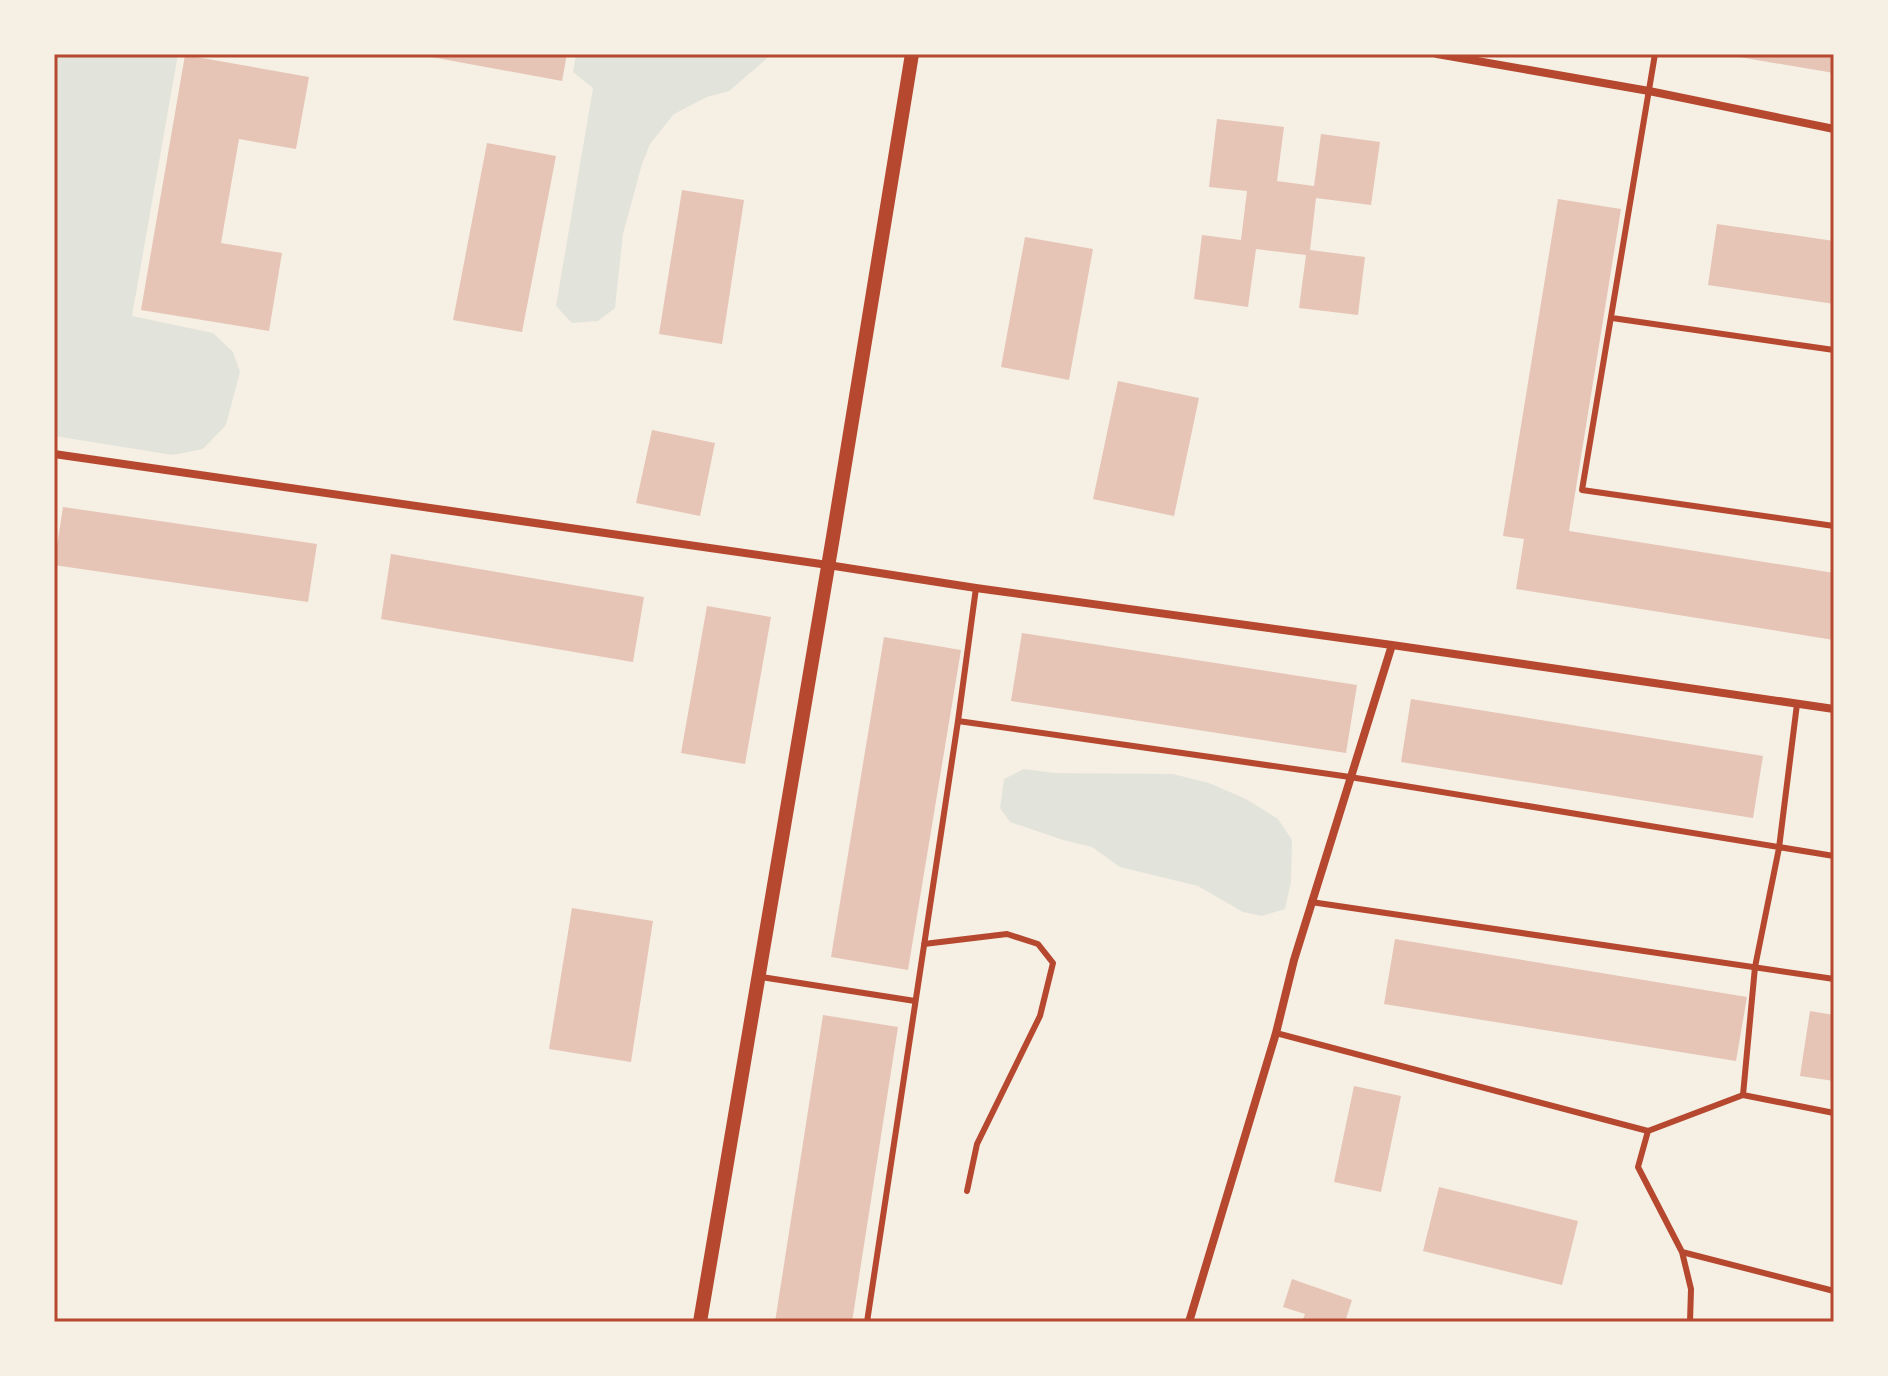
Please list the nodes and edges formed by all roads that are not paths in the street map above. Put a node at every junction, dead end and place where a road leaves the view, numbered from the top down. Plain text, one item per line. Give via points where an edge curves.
1 (912, 54) edge
2 (1655, 54) edge
3 (1443, 55) edge
4 (1649, 91) junction
5 (1834, 129) edge
6 (1612, 318) junction
7 (1834, 350) edge
8 (54, 454) edge
9 (1834, 526) edge
10 (828, 565) junction
11 (976, 588) junction
12 (1392, 645) junction
13 (1797, 704) junction
14 (1834, 709) edge
15 (958, 721) junction
16 (1350, 777) junction
17 (1779, 848) junction
18 (1834, 856) edge
19 (1311, 902) junction
20 (924, 944) junction
21 (1755, 967) junction
22 (758, 976) junction
23 (1834, 979) edge
24 (915, 1001) junction
25 (1276, 1033) junction
26 (1743, 1095) junction
27 (1834, 1113) edge
28 (1648, 1131) junction
29 (967, 1191) dead end
30 (1682, 1252) junction
31 (1834, 1291) edge
32 (700, 1322) edge
33 (867, 1322) edge
34 (1189, 1322) edge
35 (1690, 1322) edge

1 - 10 street
2 - 4 lane
3 - 4 street
4 - 5 street
4 - 6 lane
6 - 7 lane
6 - 9 lane via 1582,490
8 - 10 street
10 - 11 street
10 - 22 street
11 - 12 street
11 - 15 lane
12 - 13 street
12 - 16 street
13 - 14 street
13 - 17 lane
15 - 16 lane
15 - 20 lane
16 - 17 lane
16 - 19 street
17 - 18 lane
17 - 21 lane
19 - 21 lane
19 - 25 street
20 - 24 lane
20 - 29 lane via 1007,934 1038,944 1053,963 1040,1016 977,1144
21 - 23 lane
21 - 26 lane
22 - 24 lane
22 - 32 street
24 - 33 lane
25 - 28 lane
25 - 34 street
26 - 27 lane
26 - 28 lane
28 - 30 lane via 1638,1167
30 - 31 lane
30 - 35 lane via 1691,1289

